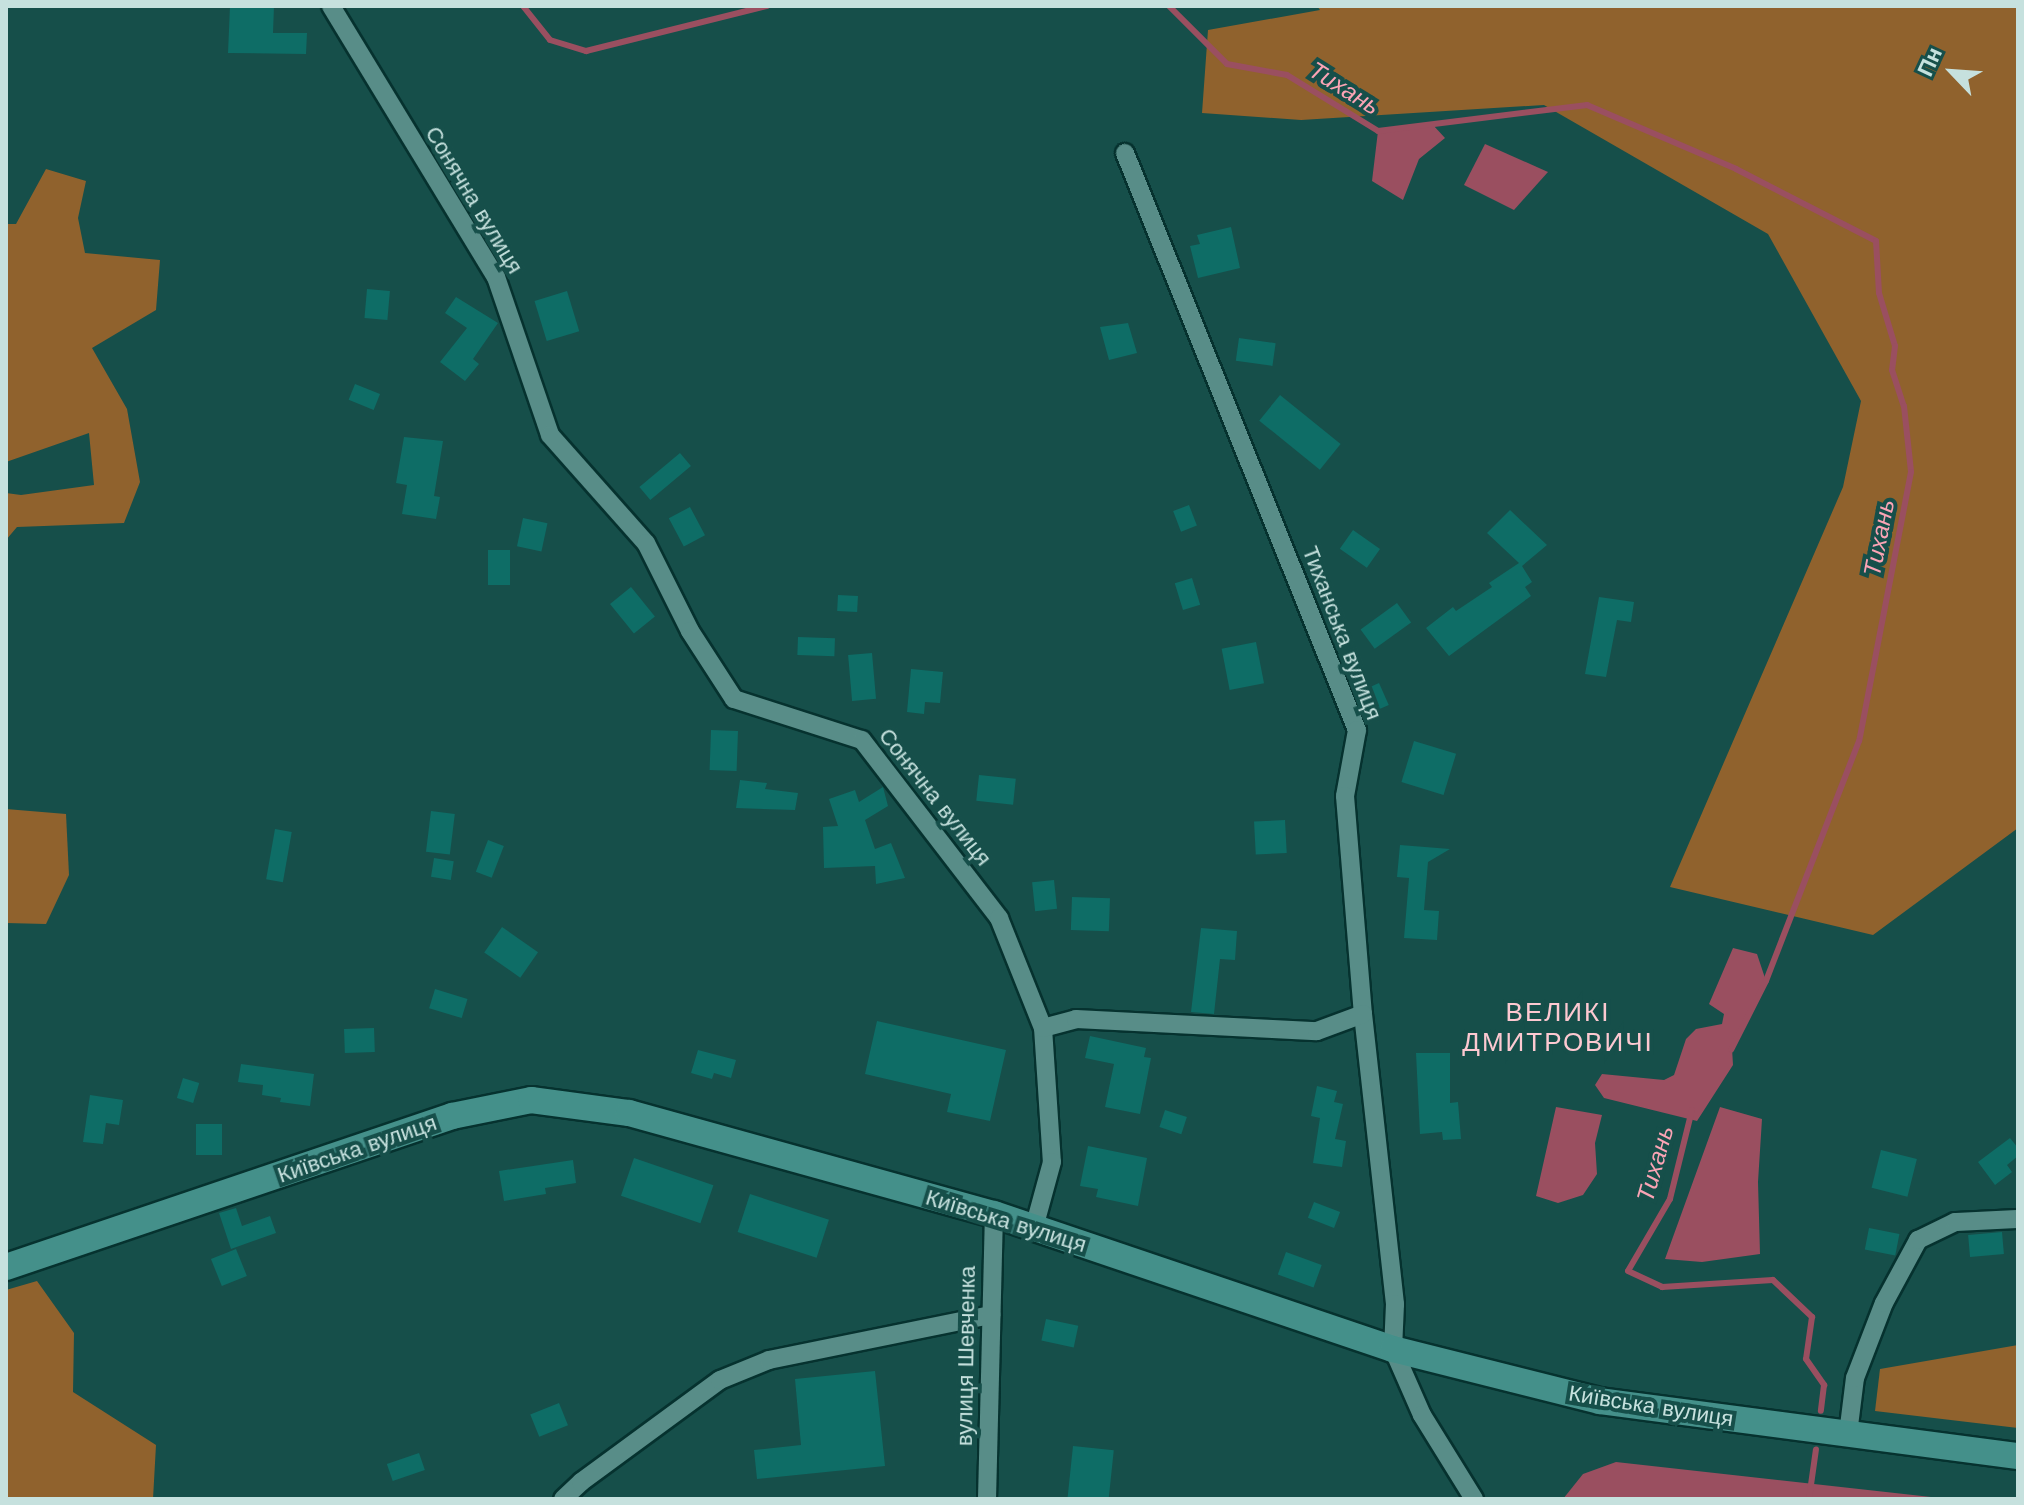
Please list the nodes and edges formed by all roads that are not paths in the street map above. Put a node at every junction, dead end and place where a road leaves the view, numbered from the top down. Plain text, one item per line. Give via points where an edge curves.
1 (331, 6) edge
2 (1125, 153) dead end
3 (1363, 1014) junction
4 (1043, 1028) junction
5 (994, 1214) junction
6 (2018, 1219) edge
7 (1034, 1228) junction
8 (6, 1267) edge
9 (991, 1315) junction
10 (1393, 1349) junction
11 (1848, 1434) junction
12 (2018, 1456) edge
13 (563, 1499) edge
14 (987, 1499) edge
15 (1474, 1499) edge

1 - 4 street, Сонячна вулиця via 496,277 550,435 646,543 690,631 734,699 862,740 999,918
2 - 3 street, Тиханська вулиця via 1357,730 1345,796
3 - 4 street via 1317,1031 1076,1019
3 - 10 street, Тиханська вулиця via 1395,1304
4 - 7 street, Сонячна вулиця via 1052,1162
5 - 7 main road, Київська вулиця
5 - 8 main road, Київська вулиця via 629,1113 531,1100 452,1116
5 - 9 street, вулиця Шевченка
6 - 11 street via 1955,1222 1918,1240 1884,1303 1855,1378
7 - 10 main road, Київська вулиця
9 - 13 street via 769,1360 720,1380
9 - 14 street, вулиця Шевченка
10 - 11 main road, Київська вулиця via 1600,1401
10 - 15 street via 1422,1415
11 - 12 main road, Київська вулиця

